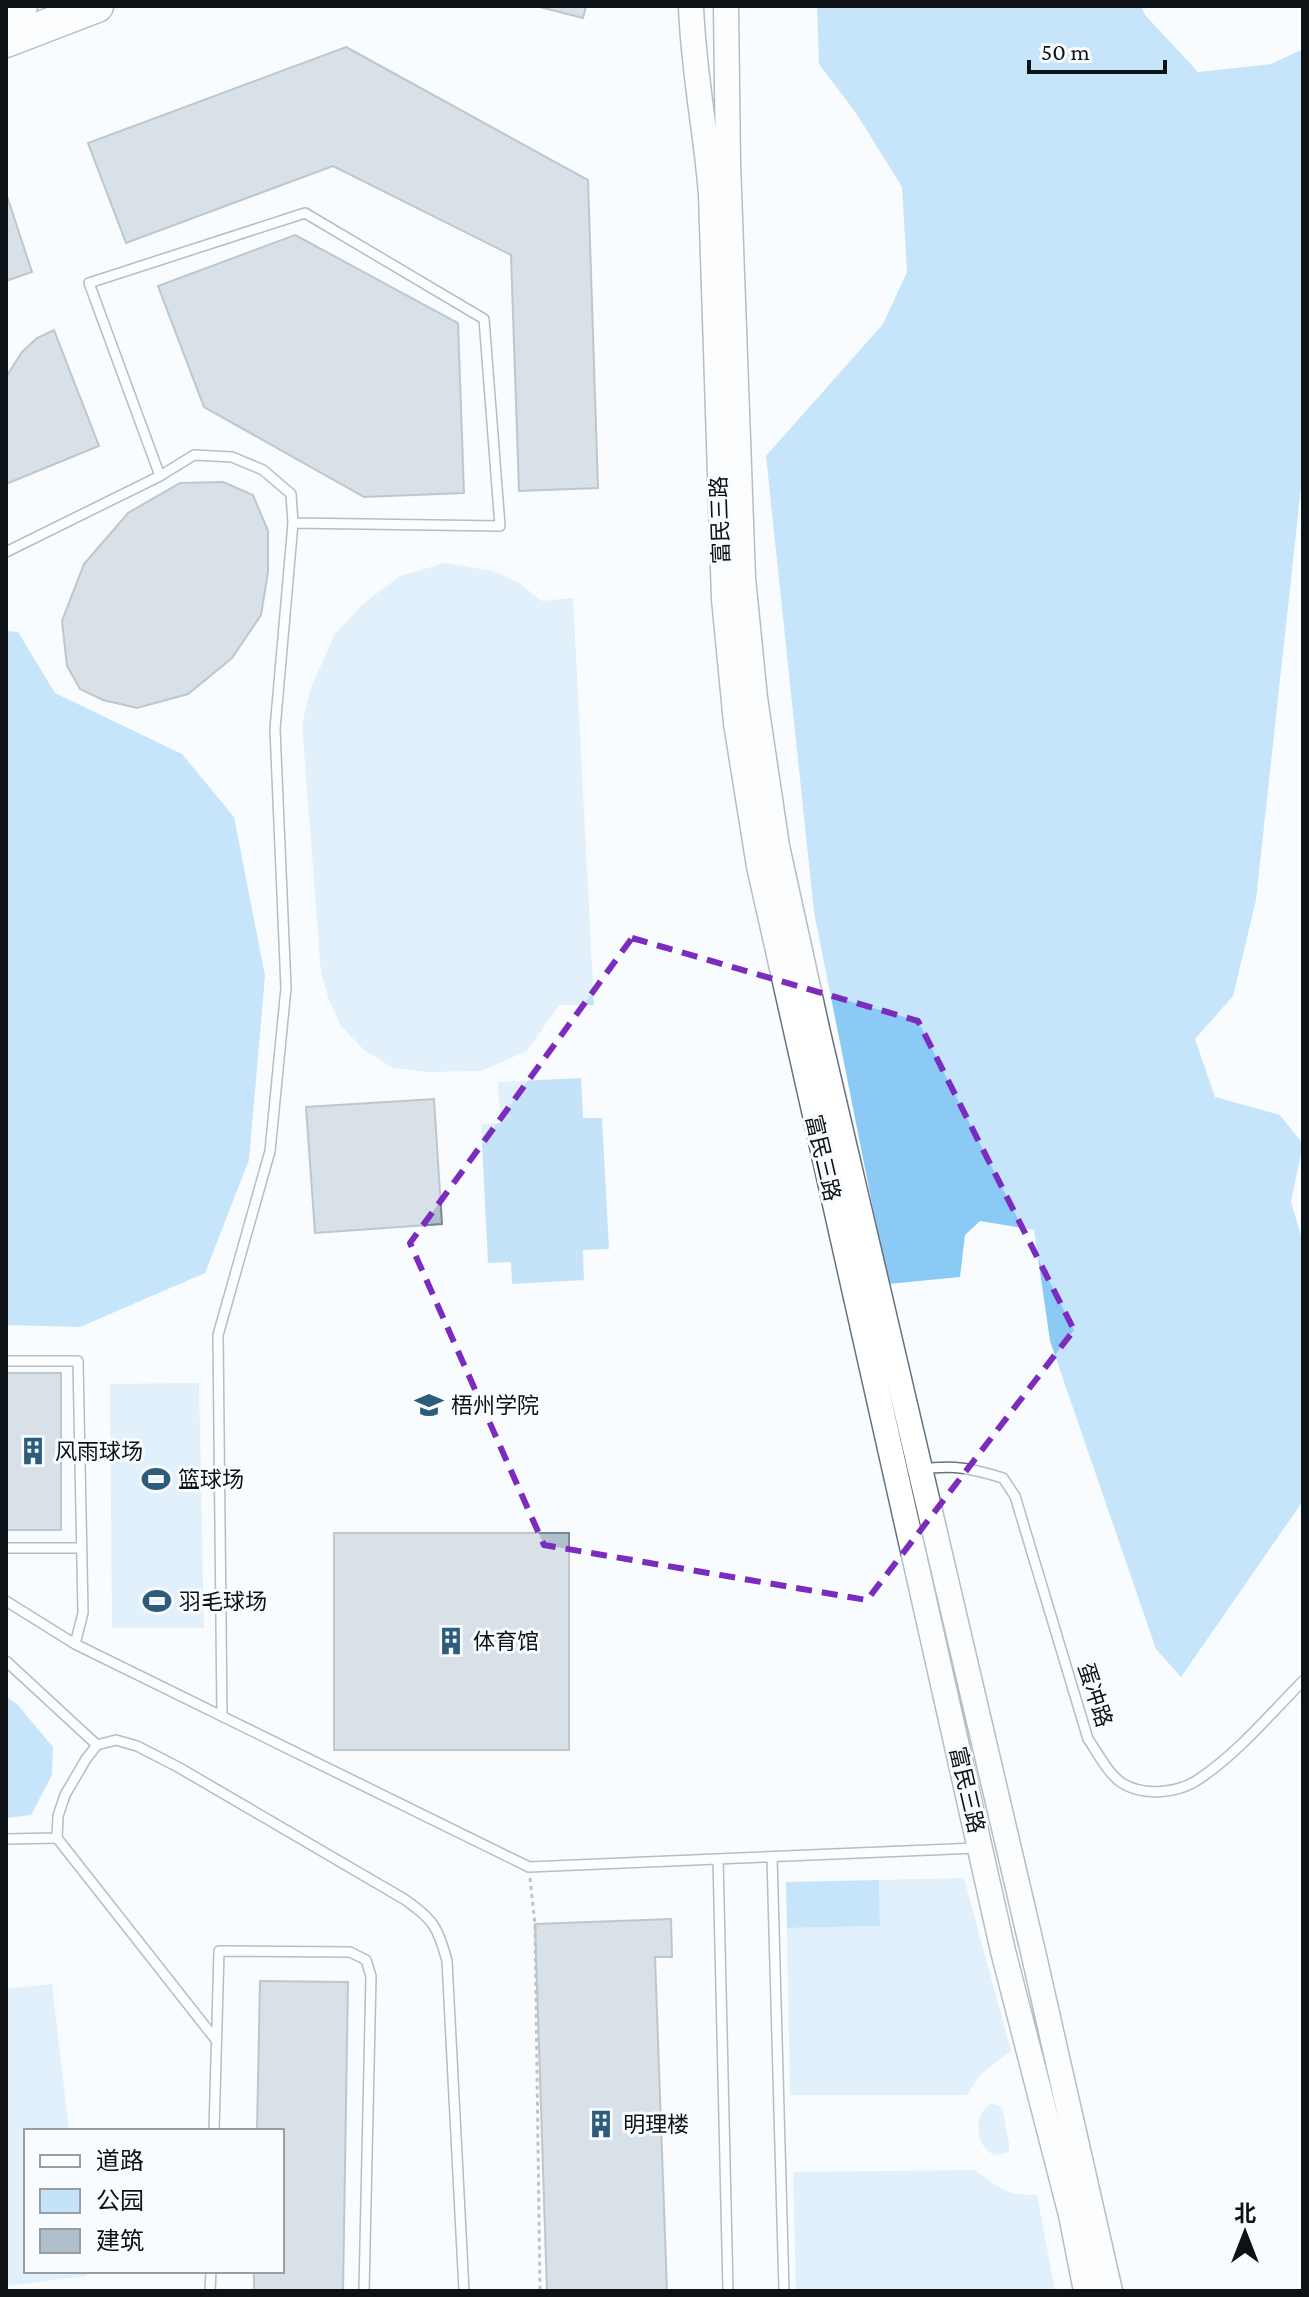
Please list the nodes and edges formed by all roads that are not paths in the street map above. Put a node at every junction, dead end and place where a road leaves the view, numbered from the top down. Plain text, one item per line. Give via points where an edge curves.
1 (21, 6) edge
2 (97, 6) edge
3 (726, 6) edge
4 (689, 7) edge
5 (6, 12) edge
6 (6, 41) edge
7 (160, 476) junction
8 (293, 523) junction
9 (6, 552) edge
10 (6, 1361) edge
11 (921, 1469) junction
12 (6, 1548) edge
13 (81, 1548) junction
14 (6, 1601) edge
15 (75, 1644) junction
16 (6, 1661) edge
17 (1303, 1681) edge
18 (222, 1716) junction
19 (97, 1745) junction
20 (57, 1838) junction
21 (6, 1839) edge
22 (980, 1848) junction
23 (772, 1857) junction
24 (718, 1859) junction
25 (216, 2040) junction
26 (214, 2129) edge
27 (364, 2291) edge
28 (464, 2291) edge
29 (728, 2291) edge
30 (784, 2291) edge
31 (1086, 2291) edge
32 (1110, 2291) edge

1 - 5 highway
2 - 6 highway
3 - 11 main road, 富民三路 via 743,578 755,698 791,918
4 - 22 main road, 富民三路 via 711,194 721,553 736,723 759,866
7 - 8 lane via 194,455 232,457 263,470 291,494
7 - 8 lane via 89,283 305,213 484,319 500,526
7 - 9 lane
8 - 18 lane via 275,729 286,988 270,1151 218,1335
10 - 13 lane via 78,1361
11 - 17 lane, 蛋冲路 via 948,1466 1003,1478 1015,1496 1088,1739 1122,1783 1144,1791 1172,1791 1198,1780
11 - 32 main road, 富民三路
12 - 13 lane
13 - 15 lane via 83,1613
14 - 15 lane
15 - 18 lane
16 - 19 lane
18 - 24 lane via 529,1867
19 - 20 lane via 65,1795
19 - 28 lane via 116,1740 137,1746 427,1915 447,1961
20 - 21 lane
20 - 25 lane
22 - 23 lane
22 - 31 main road, 富民三路
23 - 24 lane
23 - 30 lane
24 - 29 lane
25 - 26 lane
25 - 27 lane via 219,1951 350,1952 366,1960 371,1976

